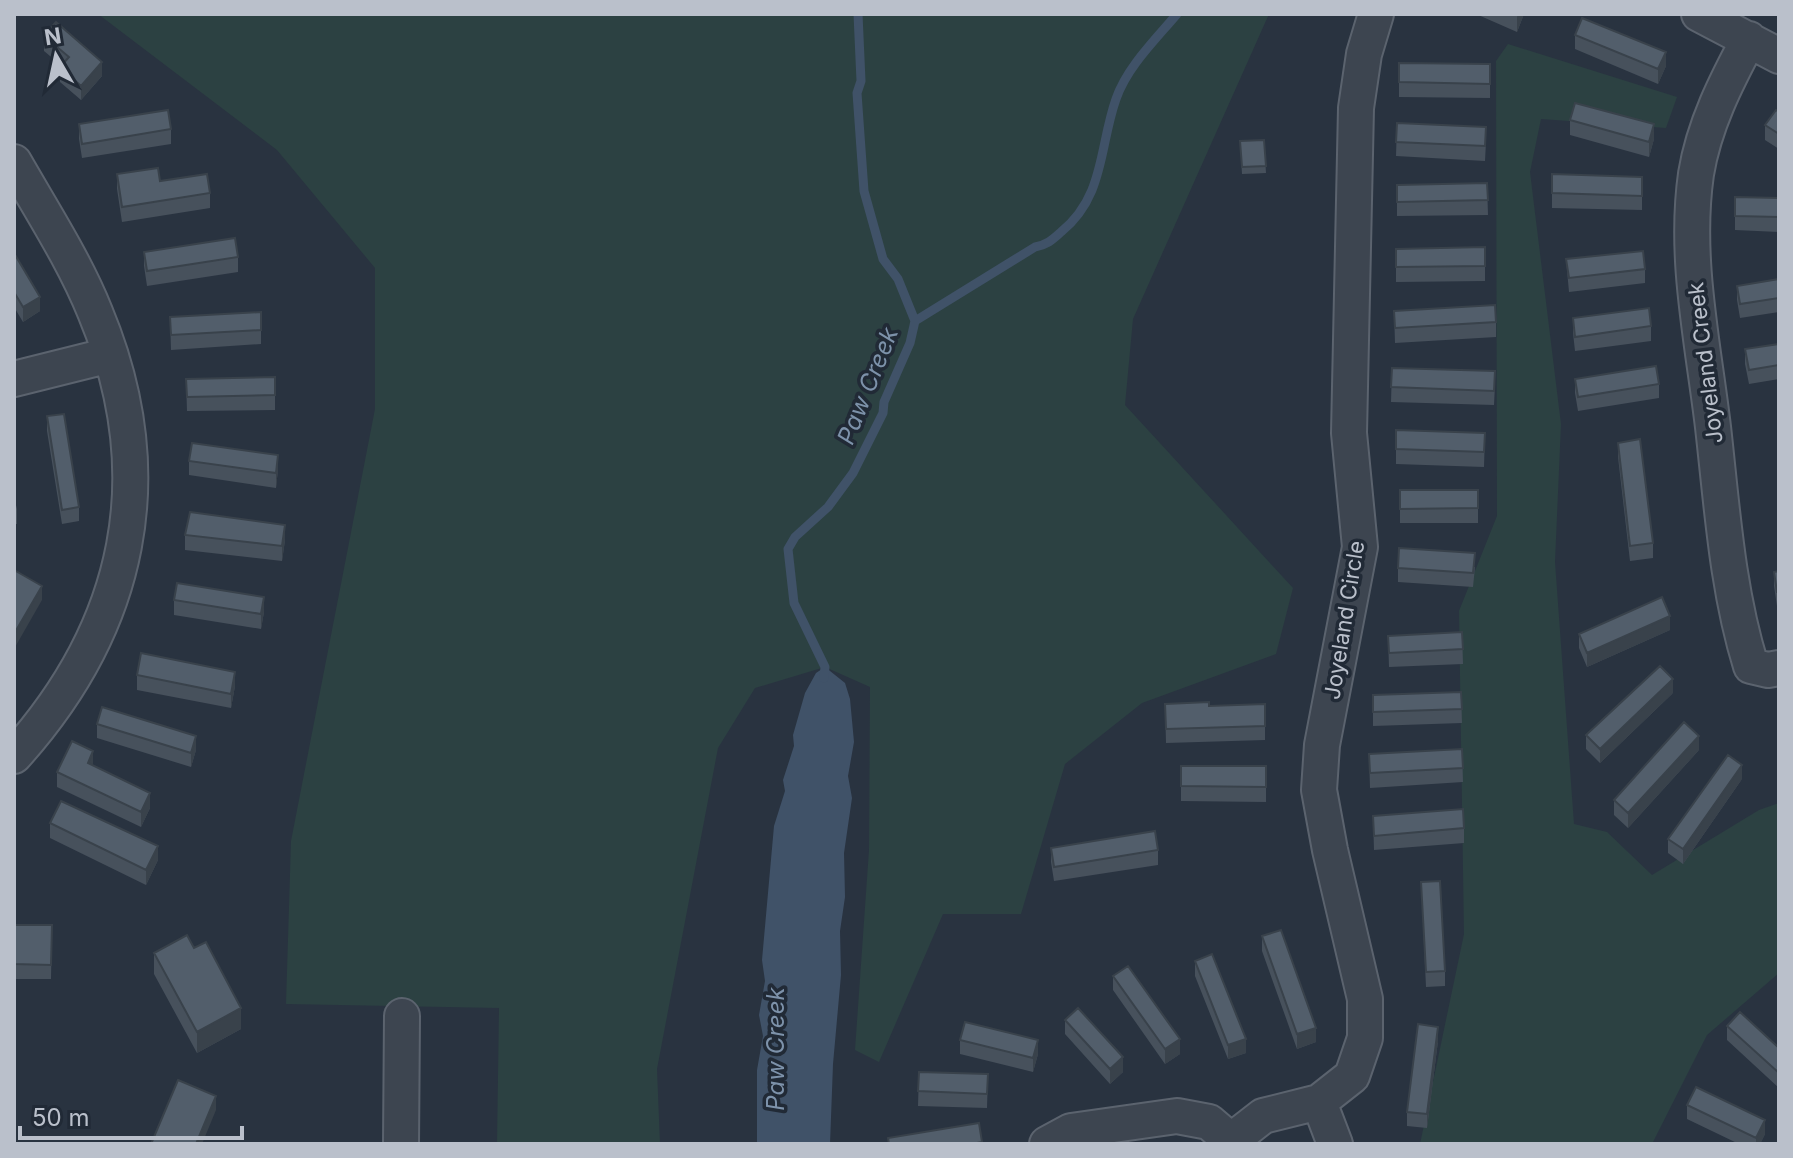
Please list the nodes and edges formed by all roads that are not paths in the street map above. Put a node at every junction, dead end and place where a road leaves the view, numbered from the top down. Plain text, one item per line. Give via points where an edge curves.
1 (1376, 14) edge
2 (1699, 14) edge
3 (1749, 39) junction
4 (1779, 56) edge
5 (14, 162) edge
6 (110, 355) junction
7 (14, 379) edge
8 (1779, 668) edge
9 (14, 756) edge
10 (402, 1016) dead end
11 (1319, 1102) junction
12 (1127, 1134) edge
13 (1228, 1142) edge
14 (401, 1144) edge
15 (1047, 1144) edge
16 (1335, 1144) edge

1 - 11 street, Joyeland Circle via 1356,108 1349,433 1360,547 1322,745 1319,790 1365,999 1365,1038 1352,1076
2 - 3 street
3 - 4 street
3 - 8 street, Joyeland Creek via 1706,132 1691,247 1741,633 1751,666
5 - 6 street via 95,311
6 - 7 street
6 - 9 street via 122,392 132,461 123,555 91,646 64,693
10 - 14 street
11 - 13 street, Joyeland Circle via 1263,1116
11 - 16 street
12 - 13 street via 1177,1116 1209,1122
12 - 15 street via 1071,1131

